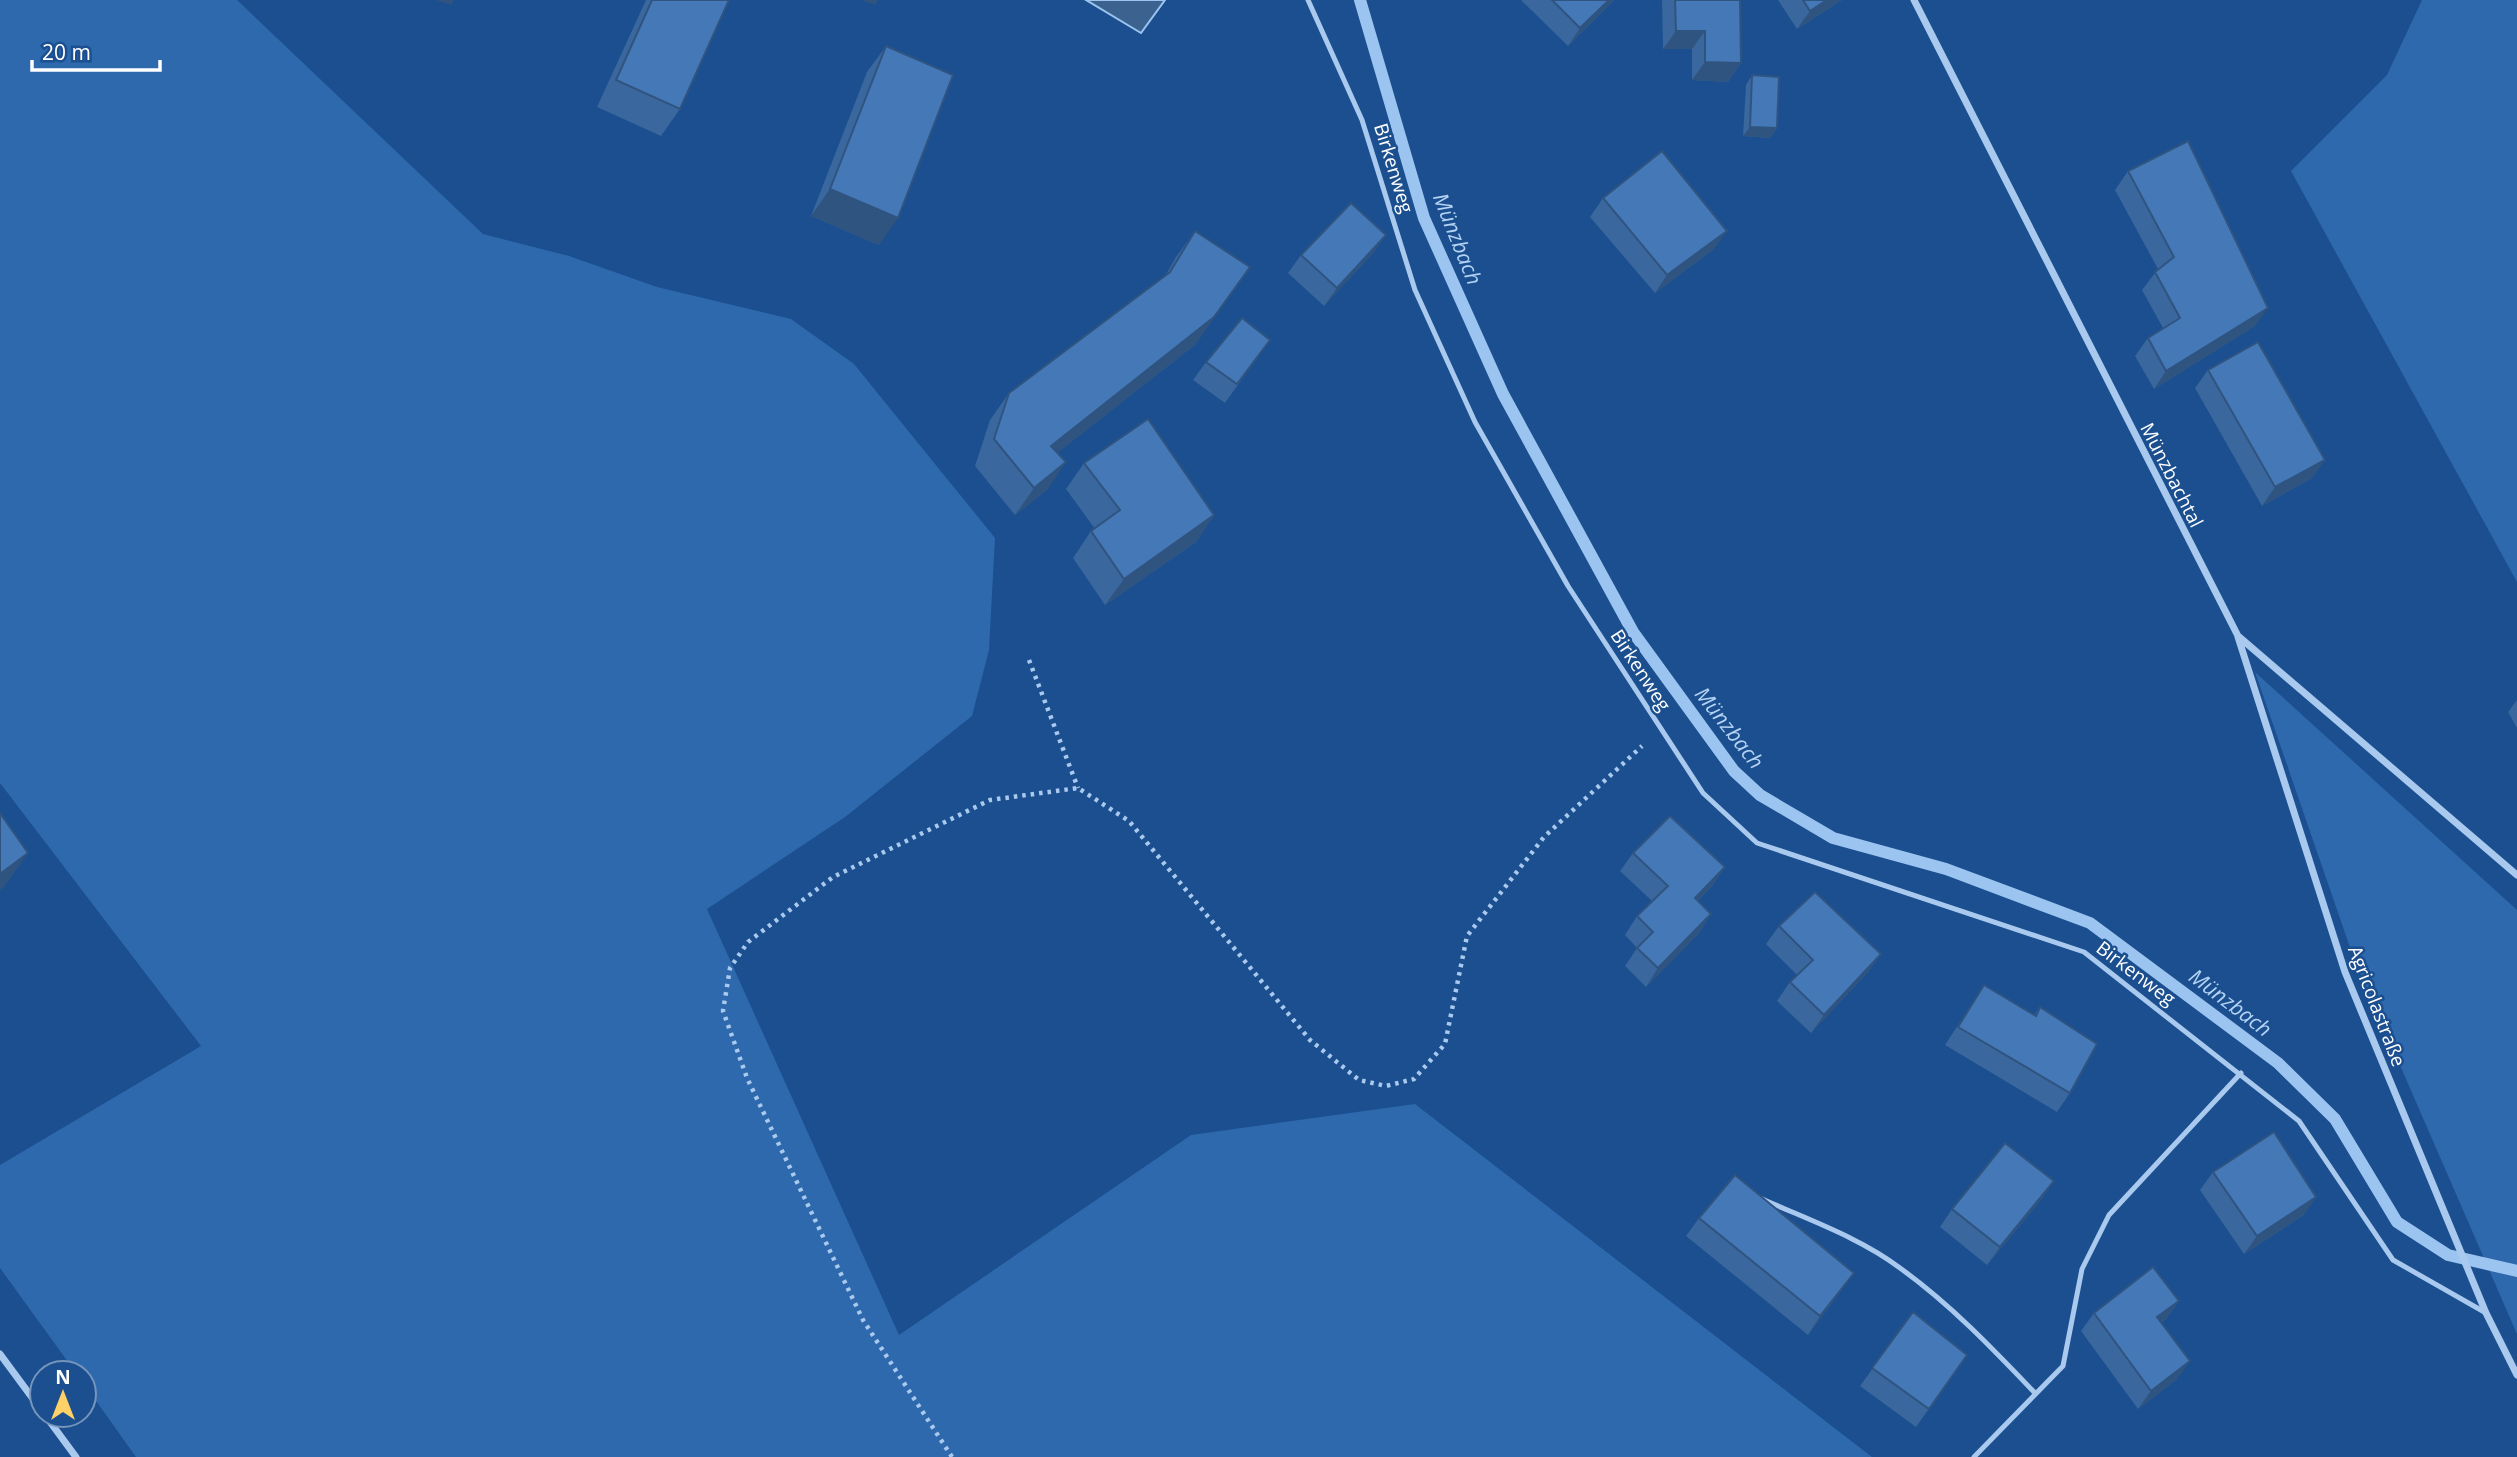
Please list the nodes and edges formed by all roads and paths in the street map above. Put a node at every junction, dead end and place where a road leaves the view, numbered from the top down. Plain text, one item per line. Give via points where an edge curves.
1 (1308, 0) edge
2 (1914, 0) edge
3 (2238, 636) junction
4 (1029, 660) dead end
5 (1661, 729) junction
6 (1078, 788) junction
7 (2517, 875) edge
8 (2241, 1073) junction
9 (1756, 1196) edge
10 (2486, 1313) junction
11 (0, 1354) edge
12 (2517, 1375) edge
13 (28, 1392) edge
14 (2034, 1392) junction
15 (55, 1429) edge
16 (76, 1457) edge
17 (952, 1457) edge
18 (1974, 1457) edge

1 - 5 lane, Birkenweg via 1362,120 1415,290 1475,422 1568,586
2 - 3 street, Münzbachtal
3 - 7 street, Münzbachtal
3 - 10 street, Agricolastraße via 2345,972
4 - 6 path
5 - 6 path via 1544,837 1466,936 1445,1044 1414,1079 1386,1086 1359,1080 1310,1041 1129,821
5 - 8 lane, Birkenweg via 1703,793 1757,843 2084,952
6 - 17 path via 990,800 833,877 748,942 730,968 723,1011 747,1078 863,1320
8 - 10 lane, Birkenweg via 2299,1121 2393,1260
8 - 14 lane via 2109,1215 2082,1269 2063,1366
9 - 14 lane via 1898,1266 1971,1326
10 - 12 street, Agricolastraße
11 - 13 street
14 - 18 lane
15 - 16 street

